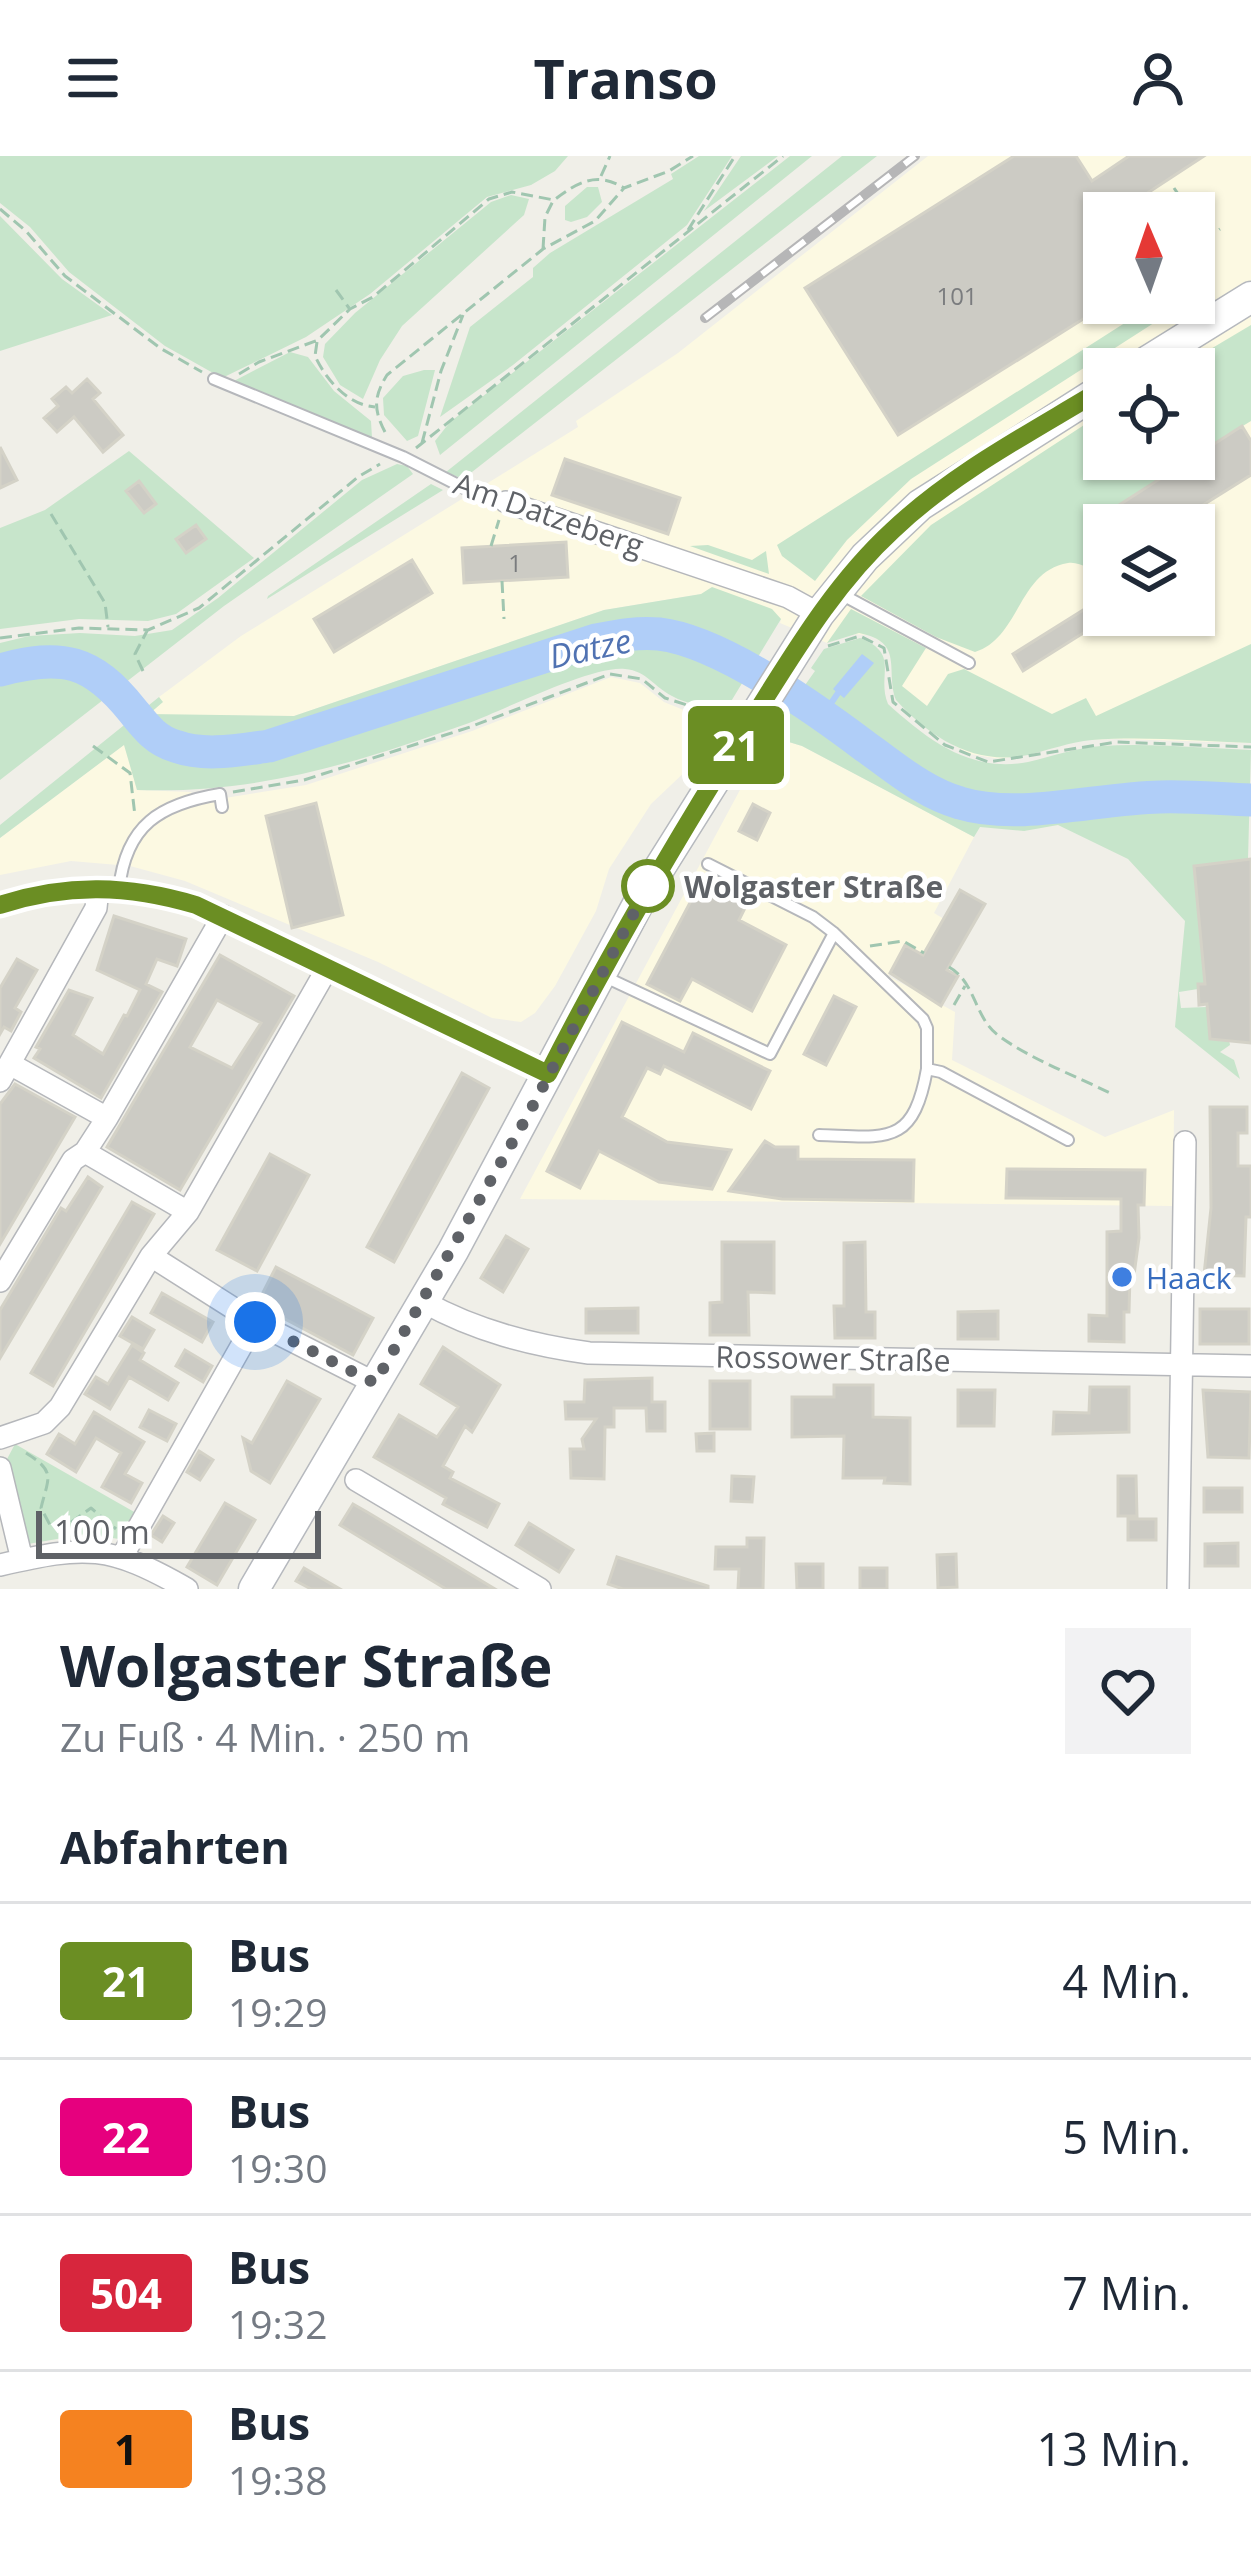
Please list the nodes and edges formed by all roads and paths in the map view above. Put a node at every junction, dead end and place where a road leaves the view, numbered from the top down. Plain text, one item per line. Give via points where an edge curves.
1 (610, 156) edge
2 (693, 156) edge
3 (735, 156) edge
4 (783, 156) edge
5 (600, 178) junction
6 (624, 188) junction
7 (1174, 188) dead end
8 (1177, 192) edge
9 (554, 200) junction
10 (0, 209) edge
11 (1220, 229) dead end
12 (1215, 232) edge
13 (686, 233) junction
14 (543, 249) junction
15 (335, 290) dead end
16 (1251, 297) edge
17 (350, 309) junction
18 (463, 314) junction
19 (318, 340) junction
20 (1169, 348) edge
21 (218, 382) junction
22 (1083, 401) edge
23 (375, 407) junction
24 (404, 457) junction
25 (506, 502) junction
26 (51, 514) dead end
27 (491, 546) dead end
28 (502, 581) dead end
29 (826, 616) junction
30 (504, 619) dead end
31 (108, 629) junction
32 (148, 630) junction
33 (0, 638) edge
34 (969, 663) dead end
35 (142, 671) dead end
36 (721, 716) dead end
37 (93, 746) dead end
38 (1251, 747) edge
39 (221, 801) joint
40 (135, 836) junction
41 (708, 864) dead end
42 (109, 888) junction
43 (0, 905) edge
44 (223, 916) junction
45 (834, 933) junction
46 (924, 953) dead end
47 (856, 956) junction
48 (328, 967) junction
49 (949, 967) dead end
50 (600, 974) junction
51 (967, 983) junction
52 (954, 1005) dead end
53 (927, 1070) junction
54 (5, 1072) edge
55 (548, 1074) junction
56 (1112, 1094) dead end
57 (107, 1118) junction
58 (819, 1135) dead end
59 (1068, 1140) dead end
60 (1185, 1142) dead end
61 (85, 1152) junction
62 (188, 1212) junction
63 (151, 1256) junction
64 (0, 1281) edge
65 (424, 1302) junction
66 (255, 1322) junction
67 (1182, 1364) junction
68 (1251, 1366) edge
69 (375, 1383) junction
70 (4, 1437) edge
71 (0, 1468) edge
72 (356, 1480) dead end
73 (127, 1546) junction
74 (11, 1562) edge
75 (187, 1589) edge
76 (254, 1589) edge
77 (540, 1589) edge
78 (1178, 1589) edge

1 - 5 path
2 - 6 path
3 - 13 path
4 - 13 path
5 - 6 path
5 - 9 path
6 - 14 path via 595,221
7 - 8 path
9 - 14 path via 544,217
9 - 17 path via 512,192 489,199
10 - 21 path via 65,276
11 - 12 path
13 - 18 path via 421,444
14 - 18 path
15 - 17 path
16 - 20 main road
17 - 19 path
18 - 23 path via 387,375
19 - 21 path
19 - 23 path via 321,370 338,389
21 - 24 lane, Am Datzeberg
22 - 29 main road via 920,505 865,557
23 - 24 path
24 - 25 lane, Am Datzeberg
24 - 32 path via 358,477 199,608
25 - 27 path
25 - 29 street, Am Datzeberg
26 - 31 path via 105,603
28 - 30 path
29 - 34 lane
29 - 38 path via 829,646 860,635 884,648 892,702 945,745 988,762 1117,742
29 - 50 main road via 769,692
31 - 32 path
31 - 33 path
32 - 35 path via 136,646
36 - 39 path via 676,704 643,679 610,674 470,727
37 - 40 path via 130,773
39 - 40 lane via 170,806
40 - 42 lane
41 - 45 lane
42 - 43 street via 48,891
42 - 44 street via 168,896
42 - 54 street
44 - 48 street
44 - 57 street
45 - 47 lane
45 - 50 lane via 770,1054
46 - 47 path via 896,940
47 - 53 lane via 922,1019
48 - 55 street
48 - 62 street
49 - 51 path
50 - 55 main road
51 - 52 path
51 - 56 path via 996,1035
53 - 58 lane via 912,1120 901,1130
53 - 59 lane
54 - 57 street
55 - 65 main road
57 - 61 street
60 - 67 street
61 - 62 street
61 - 64 street
62 - 63 street
63 - 66 street
63 - 70 street via 60,1407 44,1423
65 - 67 street, Rossower Straße via 504,1336 589,1353
65 - 69 main road
66 - 69 street
66 - 73 street
67 - 68 street, Rossower Straße
67 - 78 street
69 - 76 main road
70 - 73 path via 48,1472 41,1508 50,1526 63,1528 91,1508
71 - 74 street
72 - 77 street
73 - 74 street
73 - 75 street

